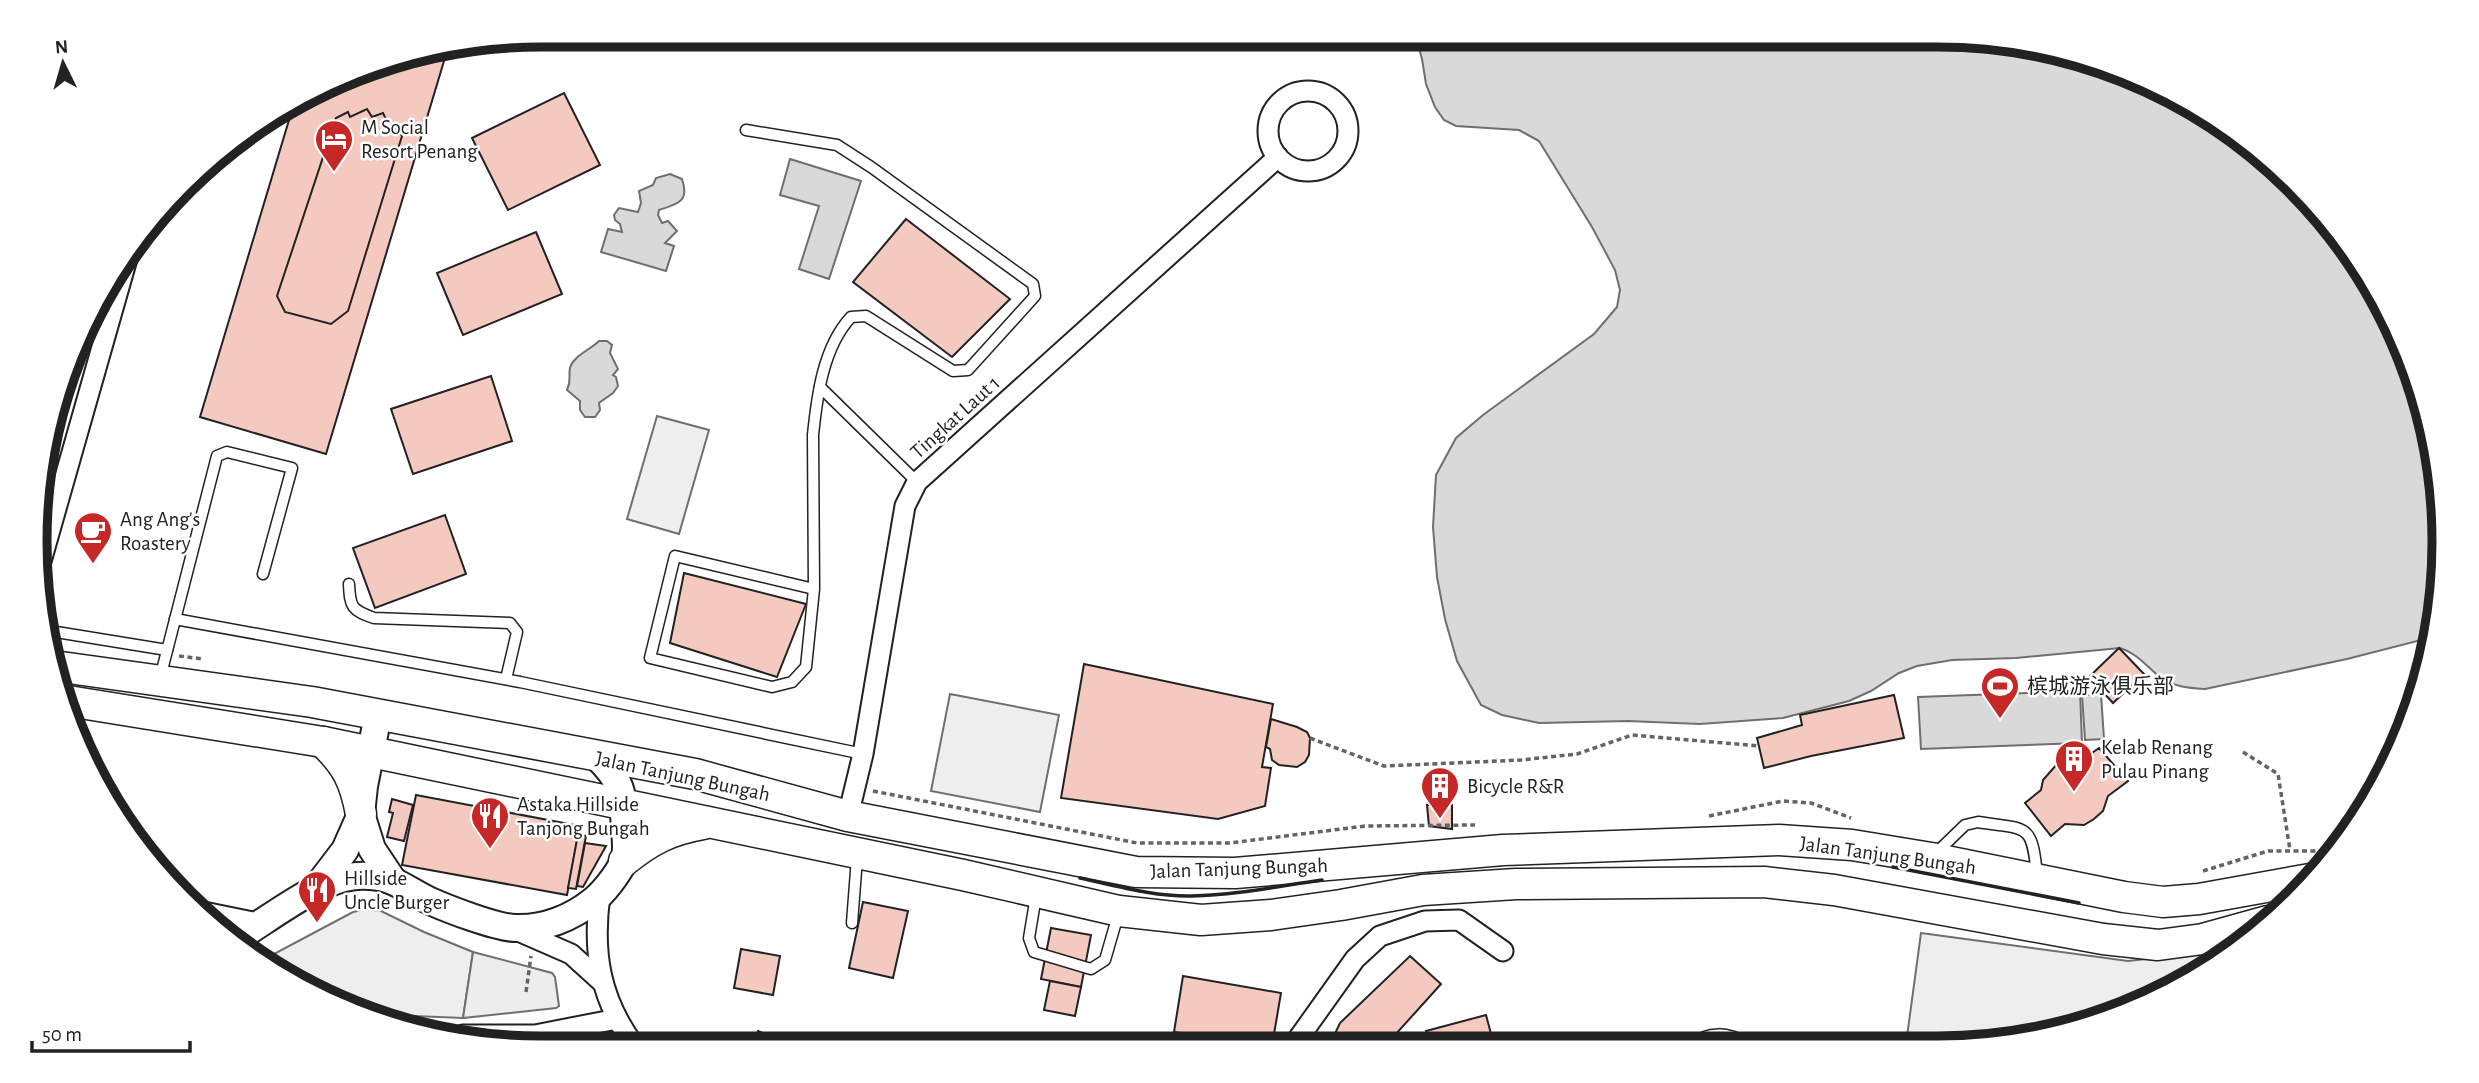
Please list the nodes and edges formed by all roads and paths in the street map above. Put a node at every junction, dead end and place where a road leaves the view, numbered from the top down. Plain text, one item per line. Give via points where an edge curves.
1 (746, 130) dead end
2 (1278, 157) junction
3 (120, 283) edge
4 (820, 387) junction
5 (918, 482) junction
6 (47, 540) edge
7 (263, 575) dead end
8 (349, 584) dead end
9 (814, 589) junction
10 (175, 619) junction
11 (56, 634) edge
12 (204, 659) dead end
13 (164, 662) junction
14 (63, 666) edge
15 (506, 679) junction
16 (74, 702) edge
17 (378, 715) junction
18 (1310, 738) dead end
19 (323, 742) junction
20 (1759, 746) dead end
21 (2243, 752) dead end
22 (372, 754) junction
23 (863, 754) junction
24 (596, 756) junction
25 (852, 802) junction
26 (623, 805) junction
27 (361, 814) junction
28 (1702, 817) dead end
29 (1862, 822) dead end
30 (710, 823) junction
31 (1488, 825) dead end
32 (2290, 850) junction
33 (2323, 851) edge
34 (858, 853) junction
35 (1931, 858) junction
36 (624, 861) junction
37 (2202, 871) dead end
38 (392, 878) junction
39 (2037, 880) junction
40 (2296, 882) edge
41 (316, 888) junction
42 (1036, 893) junction
43 (600, 895) junction
44 (1119, 911) junction
45 (218, 915) edge
46 (852, 923) dead end
47 (262, 924) junction
48 (2246, 927) edge
49 (513, 929) junction
50 (243, 935) edge
51 (1503, 951) dead end
52 (531, 967) dead end
53 (603, 983) junction
54 (526, 992) dead end
55 (617, 1018) junction
56 (509, 1035) edge
57 (628, 1036) edge
58 (1300, 1036) edge
59 (1707, 1036) edge
60 (1735, 1036) edge

1 - 4 lane via 837,145 1033,284 1035,296 968,370 961,372 953,372 866,316 851,317 831,351
2 - 2 street via 1268,132 1276,107 1297,92 1323,93 1335,100 1343,110 1349,136 1337,159 1314,171 1300,170
2 - 5 street, Tingkat Laut 1
3 - 6 street
4 - 5 lane
4 - 9 lane via 813,435
5 - 23 street, Tingkat Laut 1 via 905,506
7 - 10 lane via 292,468 227,452 217,456
8 - 15 lane via 350,602 357,611 374,618 510,623 517,632
9 - 9 lane via 675,556 650,658 772,687 792,682 806,667
10 - 13 lane
10 - 15 lane
11 - 13 lane
12 - 13 path
13 - 14 main road, Jalan Tanjung Bungah
13 - 17 main road, Jalan Tanjung Bungah
15 - 23 lane
16 - 19 main road, Jalan Tanjung Bungah
17 - 22 street
17 - 24 main road, Jalan Tanjung Bungah
18 - 20 path via 1384,766 1577,754 1632,735
19 - 22 main road, Jalan Tanjung Bungah
19 - 27 main road via 349,773
21 - 32 path via 2278,774
22 - 26 main road, Jalan Tanjung Bungah
22 - 27 street
23 - 25 street, Tingkat Laut 1
24 - 25 main road, Jalan Tanjung Bungah
24 - 26 street via 617,778
25 - 31 path via 1137,843 1230,844 1365,826
25 - 35 main road, Jalan Tanjung Bungah via 1136,872 1235,873 1503,850 1779,840 1852,845
26 - 30 main road, Jalan Tanjung Bungah
26 - 36 street
27 - 38 street via 372,849
27 - 41 street via 345,850
28 - 29 path via 1783,801 1817,804
30 - 34 main road, Jalan Tanjung Bungah
30 - 36 main road via 676,829
32 - 33 path
32 - 37 path via 2268,851
34 - 42 main road, Jalan Tanjung Bungah
34 - 46 lane
35 - 39 main road, Jalan Tanjung Bungah
35 - 39 lane via 1971,822 2023,830 2032,838
36 - 43 street
38 - 41 street via 354,876
38 - 49 street via 450,910
39 - 40 main road, Jalan Tanjung Bungah via 2163,902
41 - 47 street
42 - 44 main road, Jalan Tanjung Bungah
42 - 44 lane via 1029,938 1034,952 1091,969 1105,960
43 - 49 street via 555,923
43 - 53 street via 596,936
44 - 48 main road, Jalan Tanjung Bungah via 1201,920 1306,910 1423,890 1516,884 1764,882 2158,945
45 - 47 street
47 - 50 street
49 - 53 street via 571,954
51 - 58 street via 1459,920 1424,920 1380,936 1355,959
52 - 54 path
53 - 55 street
55 - 56 street via 535,1035
55 - 57 street
59 - 60 lane

